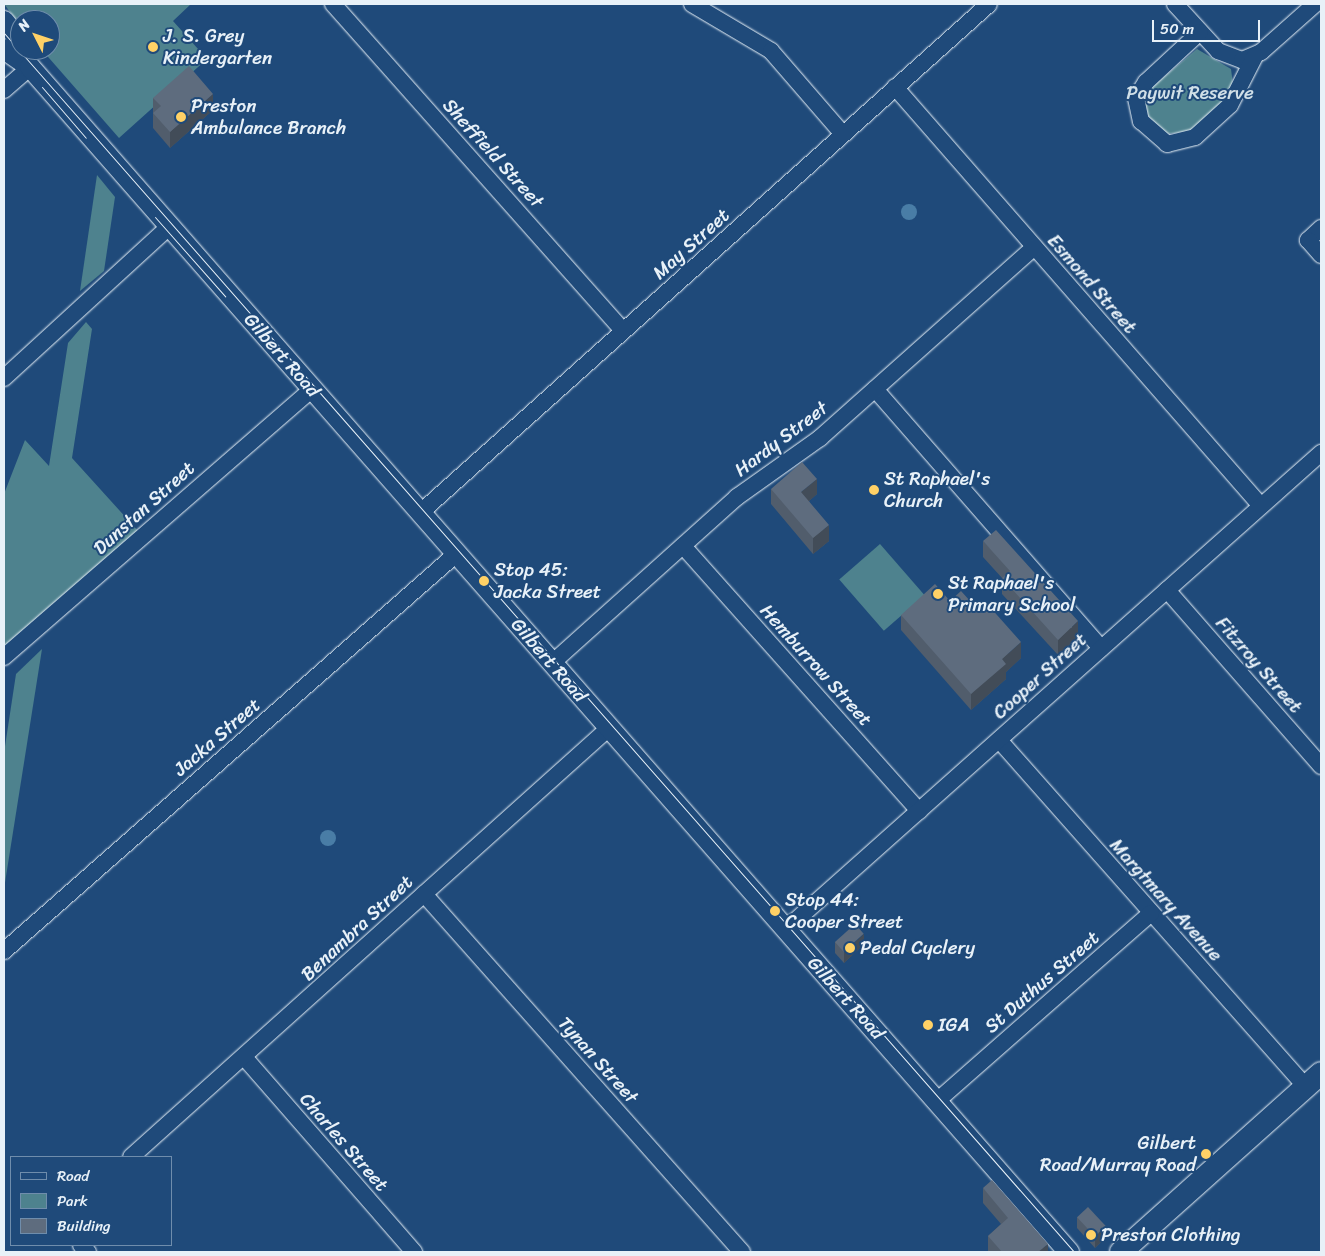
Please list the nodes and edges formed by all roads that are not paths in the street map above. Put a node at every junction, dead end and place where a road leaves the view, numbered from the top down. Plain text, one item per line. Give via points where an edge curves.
1 (332, 4) edge
2 (692, 4) edge
3 (989, 4) edge
4 (1176, 4) edge
5 (1315, 4) edge
6 (1200, 32) junction
7 (1255, 56) junction
8 (26, 60) edge
9 (28, 60) edge
10 (895, 86) junction
11 (4, 90) edge
12 (843, 134) junction
13 (1321, 228) edge
14 (172, 231) junction
15 (1034, 247) junction
16 (1321, 255) edge
17 (623, 331) junction
18 (4, 378) edge
19 (312, 389) junction
20 (875, 389) junction
21 (1321, 453) edge
22 (1261, 506) junction
23 (420, 513) junction
24 (683, 546) junction
25 (456, 554) junction
26 (1167, 590) junction
27 (1101, 648) junction
28 (4, 656) edge
29 (552, 663) junction
30 (609, 728) junction
31 (999, 740) junction
32 (1321, 766) edge
33 (919, 811) junction
34 (424, 894) junction
35 (1151, 913) junction
36 (785, 930) junction
37 (4, 951) edge
38 (244, 1057) junction
39 (1313, 1080) edge
40 (937, 1101) junction
41 (132, 1156) edge
42 (1066, 1251) edge
43 (414, 1252) edge
44 (742, 1252) edge
45 (1121, 1252) edge

1 - 17 street, Sheffield Street
2 - 12 street via 771,50
3 - 10 street, May Street
4 - 6 street
5 - 7 street
6 - 7 street via 1230,58
6 - 7 street via 1146,82 1136,98 1141,121 1167,144 1195,137 1230,105
8 - 11 street
9 - 14 street, Gilbert Road
10 - 12 street, May Street
10 - 15 street, Esmond Street
12 - 17 street, May Street
13 - 16 street via 1308,240
14 - 18 street
14 - 19 street, Gilbert Road
15 - 20 street, Hardy Street
15 - 22 street, Esmond Street
17 - 23 street, May Street
19 - 23 street, Gilbert Road
19 - 28 street, Dunstan Street
20 - 24 street, Hardy Street
20 - 27 street
21 - 22 street, Cooper Street
22 - 26 street, Cooper Street
23 - 25 street, Gilbert Road
24 - 29 street, Hardy Street
24 - 33 street, Hemburrow Street
25 - 29 street, Gilbert Road
25 - 37 street, Jacka Street
26 - 27 street, Cooper Street
26 - 32 street, Fitzroy Street
27 - 31 street, Cooper Street
29 - 30 street, Gilbert Road
30 - 34 street, Benambra Street
30 - 36 street, Gilbert Road
31 - 33 street, Cooper Street
31 - 35 street, Margtmary Avenue
33 - 36 street, Cooper Street
34 - 38 street, Benambra Street
34 - 44 street, Tynan Street
35 - 39 street, Margtmary Avenue
35 - 40 street, St Duthus Street
36 - 40 street, Gilbert Road
38 - 41 street, Benambra Street
38 - 43 street, Charles Street
39 - 45 main road
40 - 42 street, Gilbert Road

